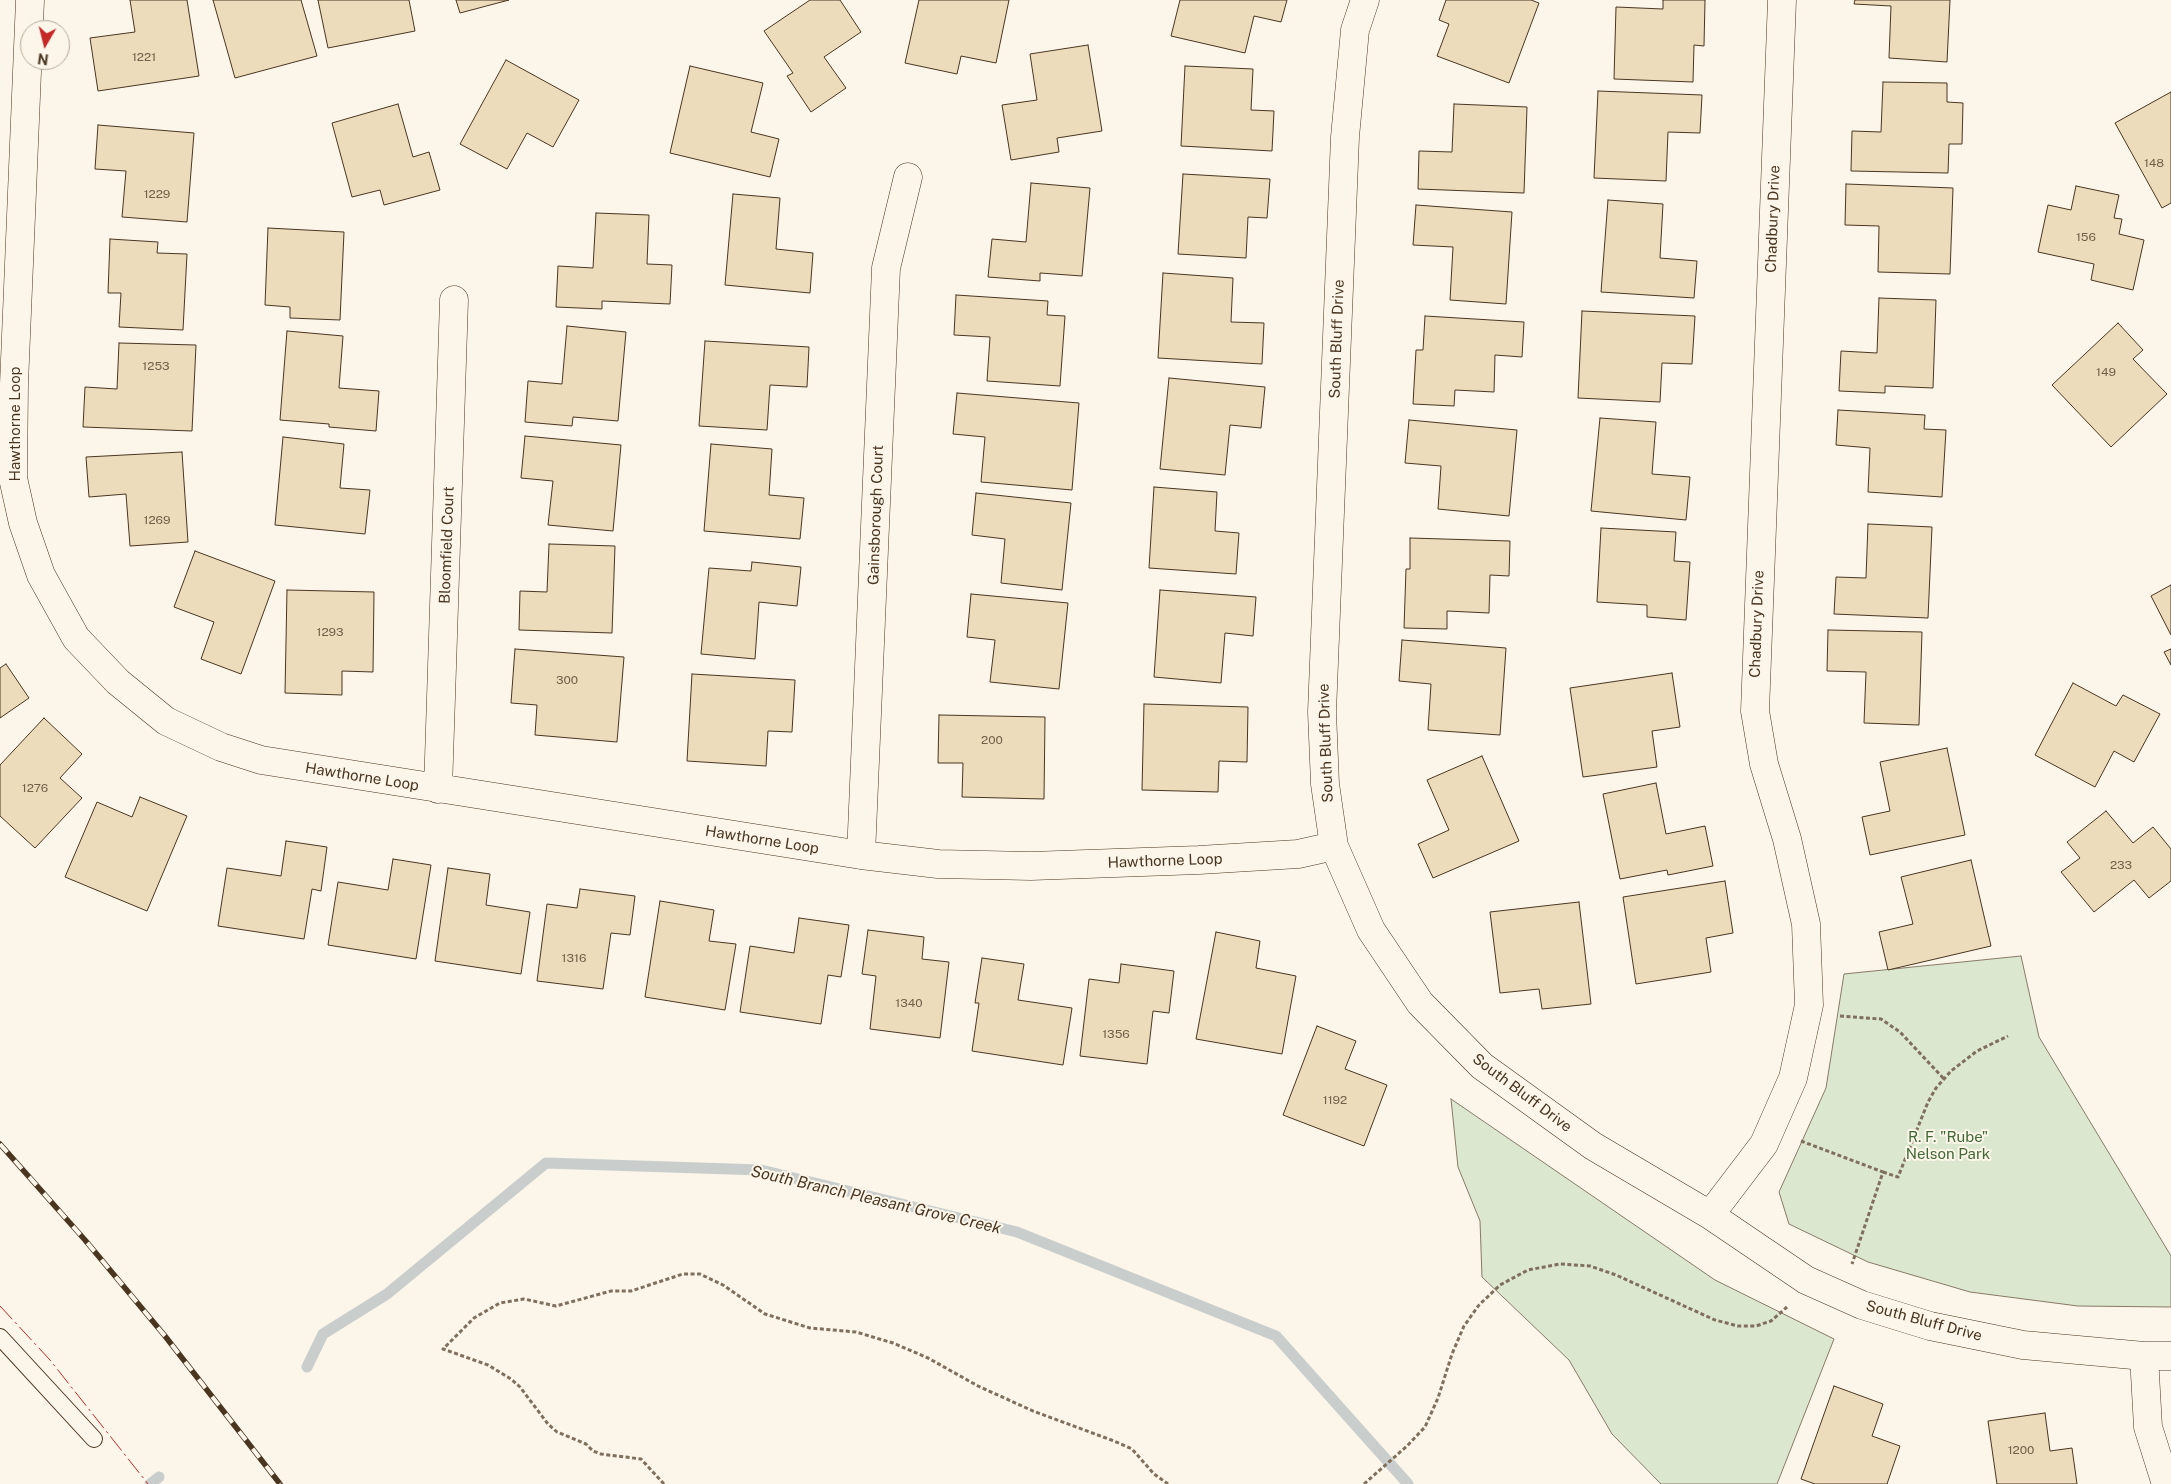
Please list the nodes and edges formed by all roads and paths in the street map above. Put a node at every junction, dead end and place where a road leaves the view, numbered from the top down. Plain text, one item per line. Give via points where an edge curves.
1 (30, 0) edge
2 (1365, 0) edge
3 (1782, 0) edge
4 (908, 177) dead end
5 (454, 300) dead end
6 (438, 789) junction
7 (1334, 846) junction
8 (862, 855) junction
9 (1806, 1017) junction
10 (2008, 1036) dead end
11 (1944, 1079) junction
12 (1771, 1128) junction
13 (1882, 1172) junction
14 (1710, 1215) junction
15 (1806, 1280) junction
16 (1840, 1295) junction
17 (0, 1337) edge
18 (2144, 1356) junction
19 (2171, 1356) edge
20 (94, 1439) dead end
21 (664, 1484) edge
22 (1168, 1484) edge
23 (1364, 1484) edge
24 (2166, 1484) edge

1 - 6 street, Hawthorne Loop via 13,478 23,523 41,575 76,638 118,682 166,721 221,747 261,760
2 - 7 street, South Bluff Drive via 1356,30 1345,137 1322,712 1325,784
3 - 9 street, Chadbury Drive via 1755,710 1764,764 1787,839 1806,924 1809,1005
4 - 8 street, Gainsborough Court via 886,268
5 - 6 street, Bloomfield Court
6 - 8 street, Hawthorne Loop
7 - 8 street, Hawthorne Loop via 1298,854 1032,866 938,864
7 - 14 street, South Bluff Drive via 1371,930 1420,1003 1482,1066 1593,1146
9 - 11 path via 1881,1019 1900,1032
9 - 12 street, Chadbury Drive via 1793,1078
10 - 11 path via 1977,1051
11 - 13 path via 1928,1102 1898,1177
12 - 13 path
12 - 14 street, Chadbury Drive via 1764,1144
13 - 16 path
14 - 15 street, South Bluff Drive
15 - 16 street, South Bluff Drive
15 - 23 path via 1786,1309 1772,1321 1756,1326 1738,1326 1715,1320 1590,1266 1560,1264 1528,1270 1500,1285 1478,1306 1464,1326 1425,1427
16 - 18 street, South Bluff Drive via 1930,1326 2014,1343
17 - 20 lane
18 - 19 street, South Bluff Drive
18 - 24 street via 2148,1427
21 - 22 path via 641,1460 593,1452 586,1444 557,1432 511,1379 488,1365 443,1349 474,1318 500,1303 524,1299 556,1306 611,1291 631,1291 683,1274 700,1274 723,1285 765,1314 810,1328 856,1332 885,1340 1033,1411 1132,1449 1154,1474

